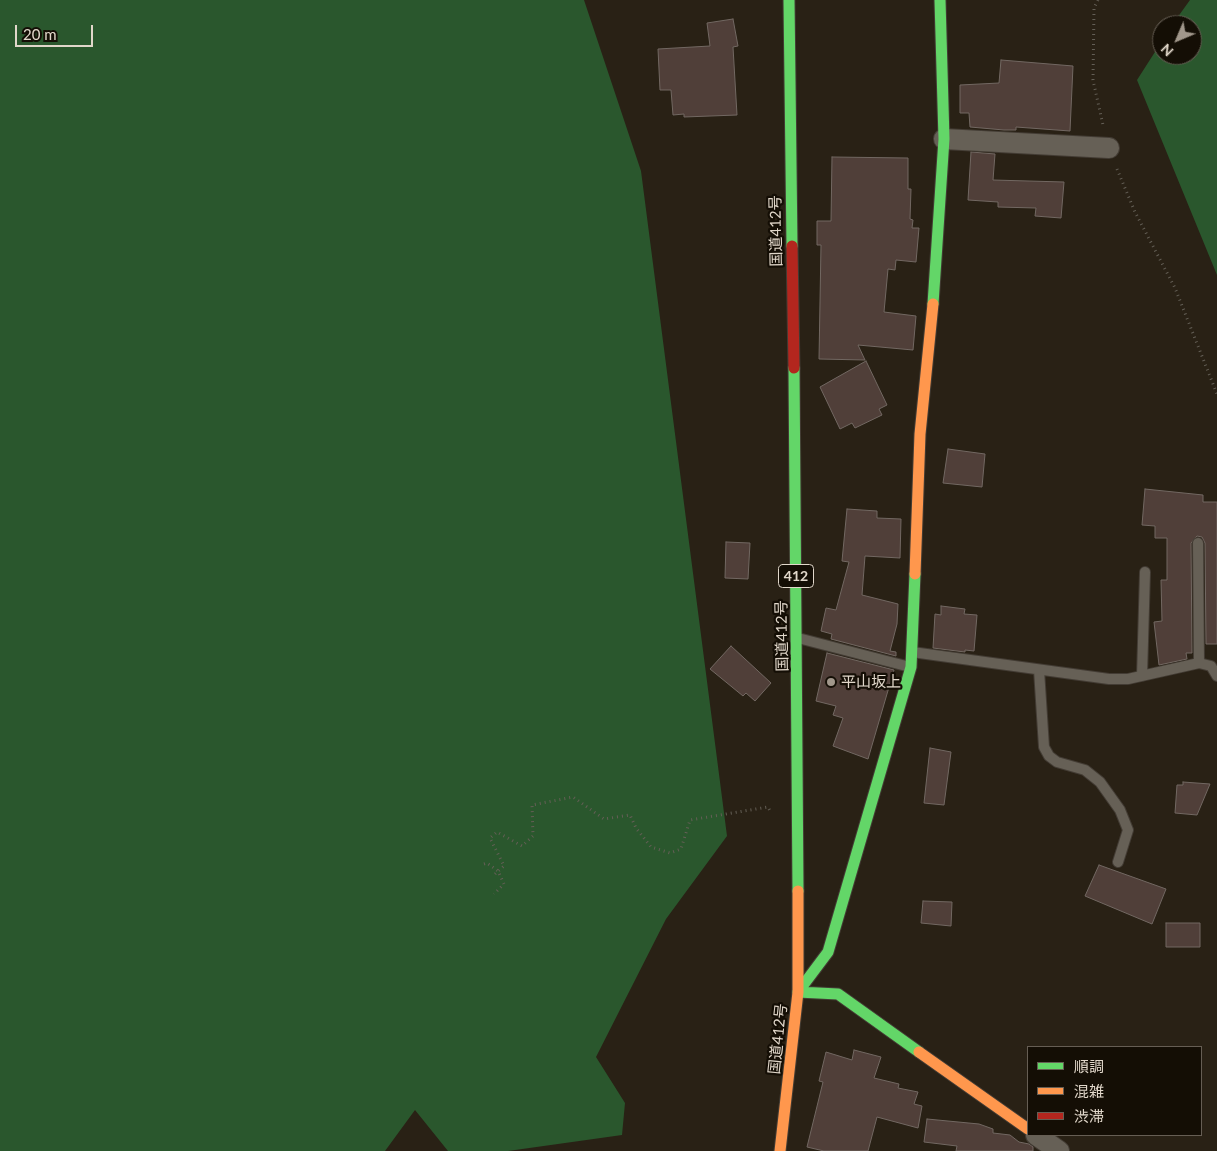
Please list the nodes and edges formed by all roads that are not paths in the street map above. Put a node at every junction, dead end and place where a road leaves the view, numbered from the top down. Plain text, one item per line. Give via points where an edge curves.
1 (789, 0) edge
2 (940, 0) edge
3 (944, 139) junction
4 (1109, 148) road end
5 (1198, 543) dead end
6 (1144, 572) dead end
7 (796, 638) junction
8 (912, 652) junction
9 (1199, 663) junction
10 (911, 667) junction
11 (1039, 670) junction
12 (1142, 676) junction
13 (1217, 676) edge
14 (1118, 862) dead end
15 (798, 992) junction
16 (1027, 1128) edge
17 (1037, 1136) edge
18 (780, 1151) edge
19 (1059, 1151) edge

1 - 7 main road, 国道412号 / 412
2 - 3 main road
3 - 4 street
3 - 8 main road via 937,264 920,434
5 - 9 lane
6 - 12 lane
7 - 10 lane
7 - 15 main road, 国道412号 / 412
8 - 10 main road
8 - 11 lane
9 - 12 lane
9 - 13 lane via 1211,666
10 - 15 main road via 828,952
11 - 12 lane via 1109,679
11 - 14 lane via 1044,747 1057,762 1085,770 1100,782 1120,810 1128,830
15 - 16 main road via 838,994
15 - 18 main road, 国道412号 / 412
17 - 19 street

